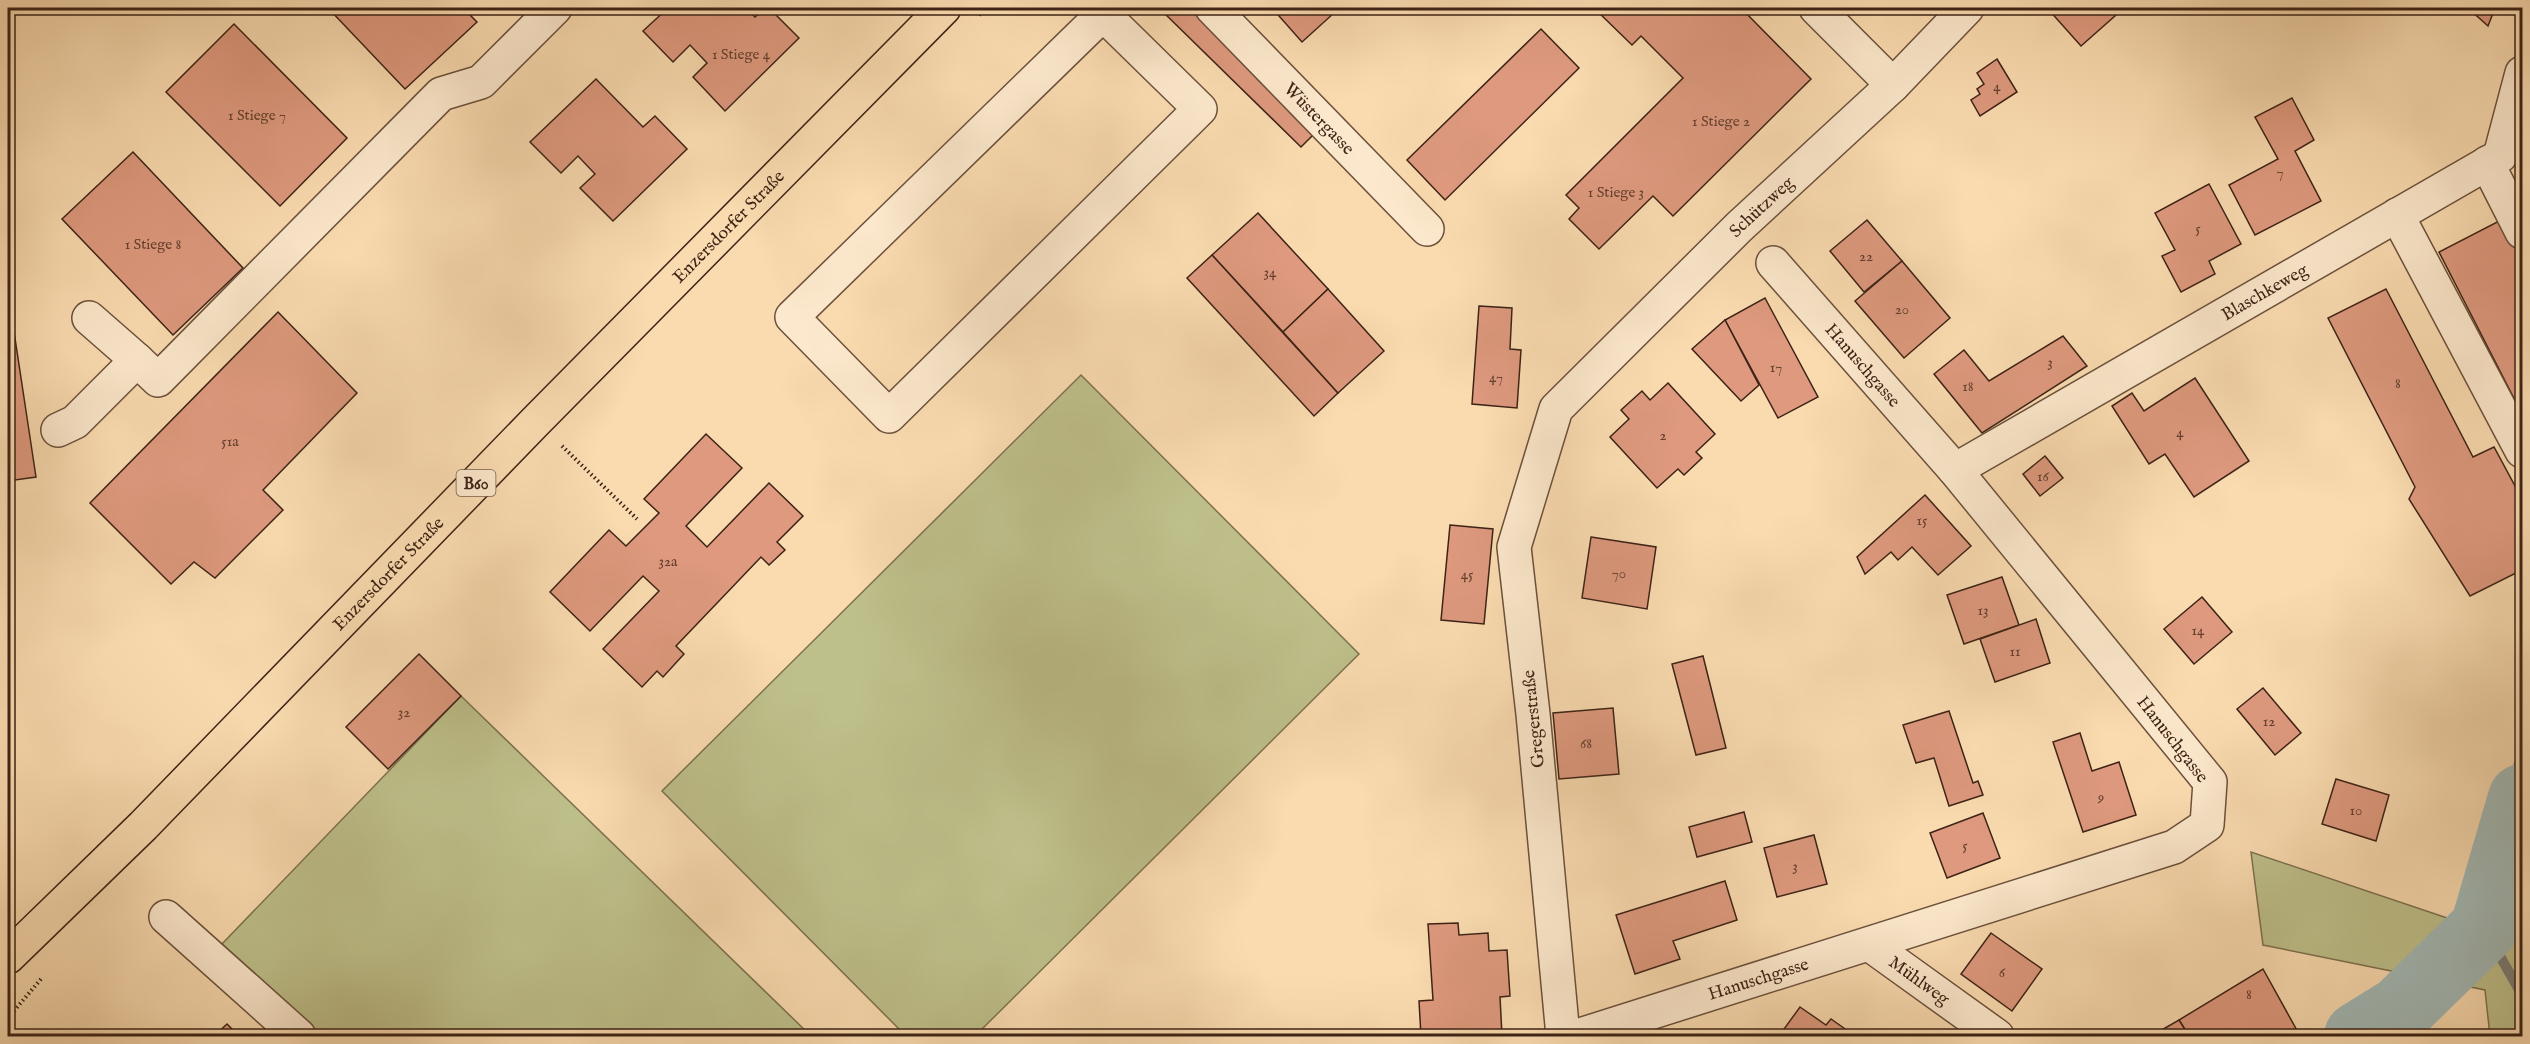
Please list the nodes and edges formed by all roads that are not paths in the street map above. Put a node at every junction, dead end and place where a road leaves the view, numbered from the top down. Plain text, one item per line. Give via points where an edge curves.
1 (555, 8) edge
2 (944, 8) edge
3 (1816, 8) edge
4 (1967, 8) edge
5 (1100, 11) edge
6 (1223, 11) edge
7 (2523, 73) edge
8 (1893, 85) junction
9 (2487, 163) junction
10 (2397, 215) junction
11 (1427, 229) dead end
12 (2523, 232) edge
13 (1773, 263) dead end
14 (89, 318) dead end
15 (137, 360) junction
16 (1557, 408) joint
17 (58, 430) dead end
18 (2523, 451) edge
19 (1955, 470) junction
20 (166, 917) dead end
21 (1869, 944) junction
22 (8, 957) edge
23 (299, 1036) edge
24 (1563, 1036) edge
25 (1577, 1036) edge
26 (1997, 1036) edge

1 - 15 street via 481,82 441,94 158,380
2 - 22 main road, Enzersdorfer Straße / B60 via 151,817
3 - 8 street
4 - 8 street, Schützweg
5 - 5 street via 1200,109 889,416 792,317
6 - 11 street, Wüstergasse
7 - 9 street, Blaschkeweg via 2500,156
8 - 16 street, Schützweg via 1739,227
9 - 10 street, Blaschkeweg
9 - 12 street
10 - 18 street
10 - 19 street, Blaschkeweg
13 - 19 street, Hanuschgasse
14 - 15 street
15 - 17 street via 75,422
16 - 24 street, Gregerstraße via 1514,547
19 - 21 street, Hanuschgasse via 2210,782 2207,825 2174,847
20 - 23 street
21 - 25 street, Hanuschgasse
21 - 26 street, Mühlweg

